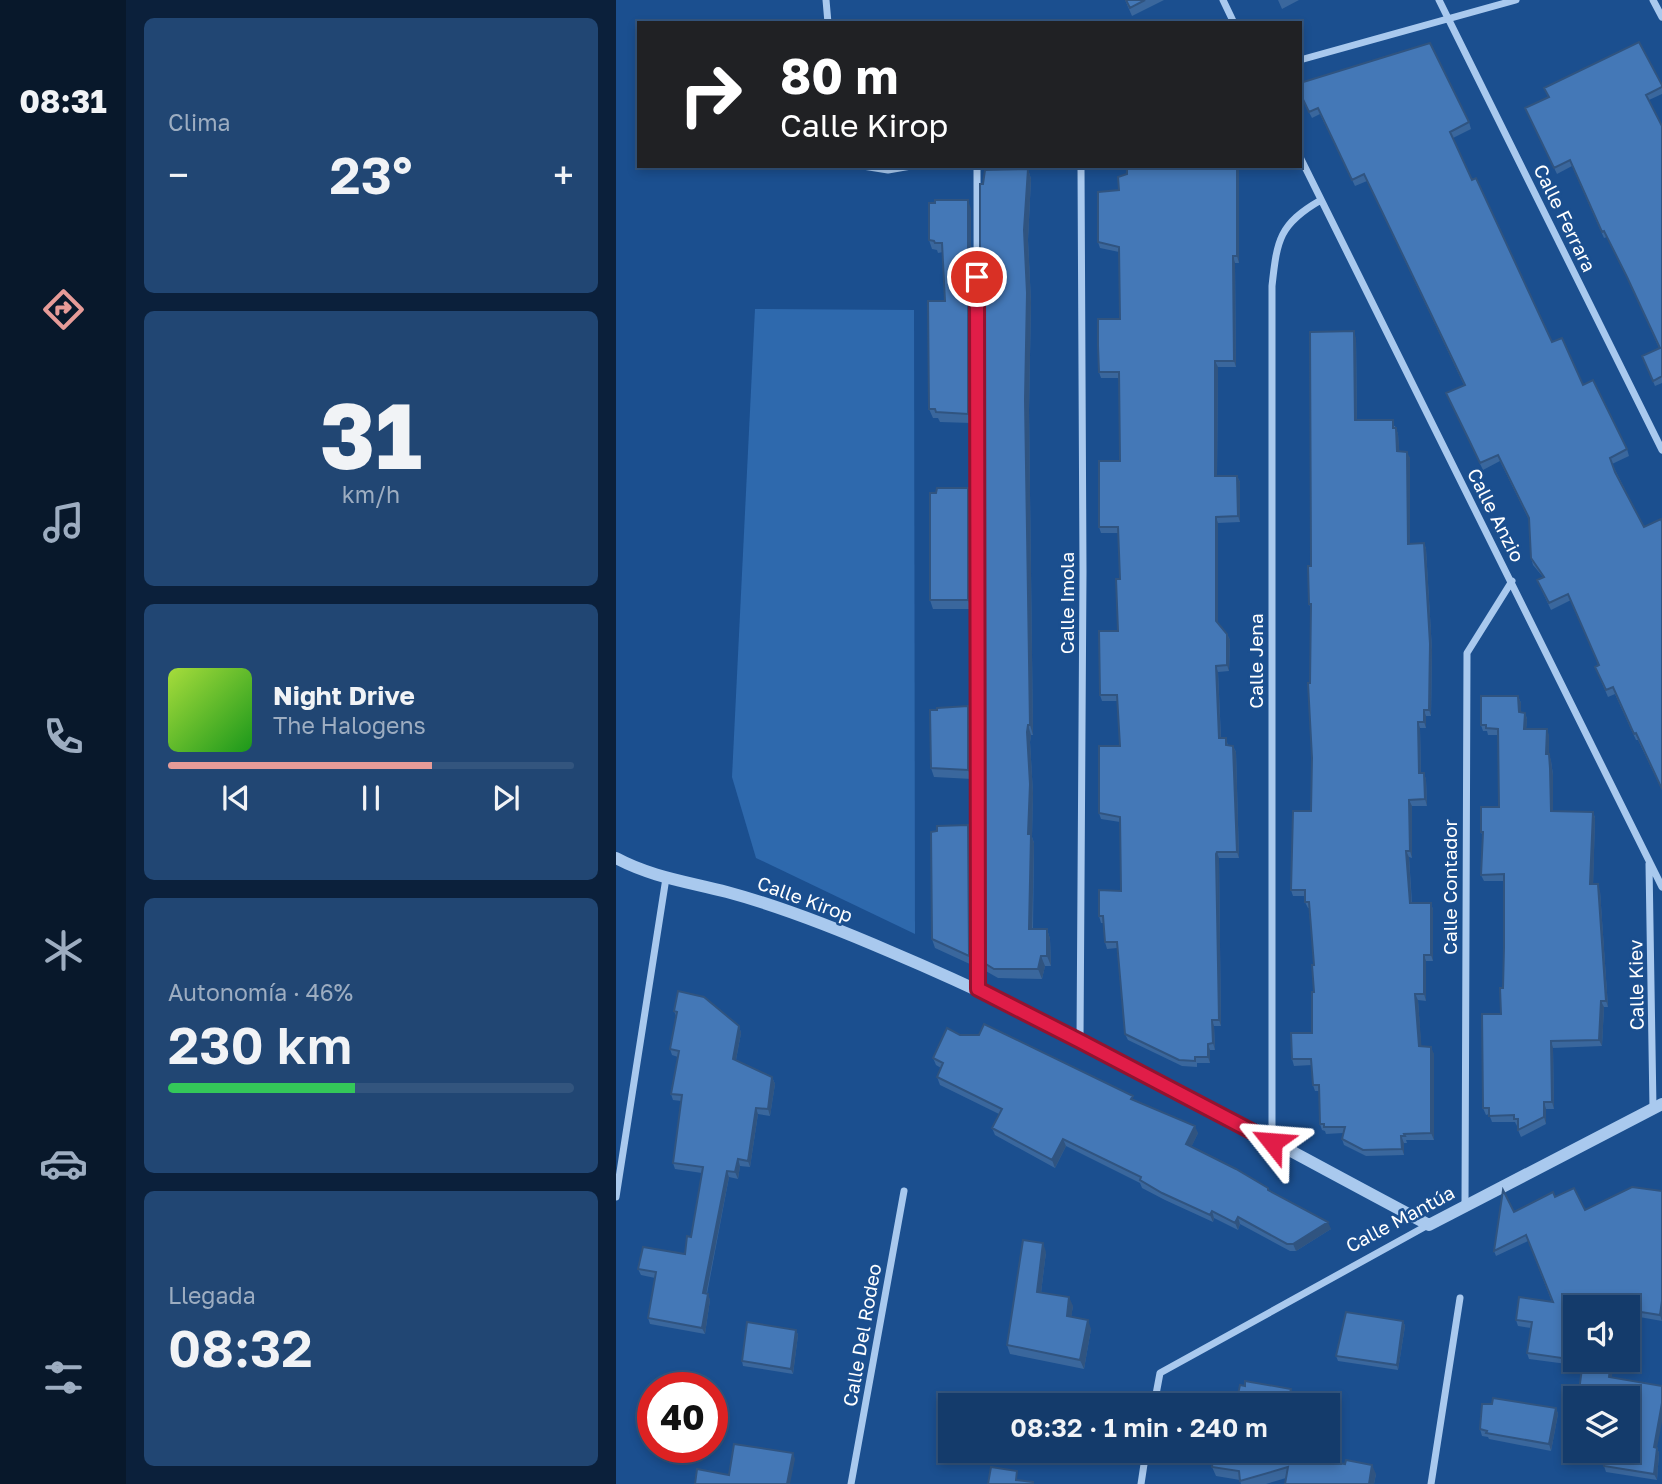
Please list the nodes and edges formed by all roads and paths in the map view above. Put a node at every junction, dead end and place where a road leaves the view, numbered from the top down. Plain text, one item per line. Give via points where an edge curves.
1 (826, 0) edge
2 (1223, 0) edge
3 (1439, 0) edge
4 (1516, 0) edge
5 (1653, 0) edge
6 (1662, 17) edge
7 (1448, 19) junction
8 (828, 21) edge
9 (1233, 21) edge
10 (1302, 59) edge
11 (1302, 161) edge
12 (876, 168) edge
13 (900, 168) edge
14 (977, 168) edge
15 (1081, 168) edge
16 (1321, 200) junction
17 (1662, 450) edge
18 (1512, 581) junction
19 (616, 858) edge
20 (1649, 862) junction
21 (666, 878) junction
22 (1662, 887) edge
23 (978, 989) junction
24 (1080, 1041) junction
25 (1658, 1106) edge
26 (1272, 1142) junction
27 (904, 1191) dead end
28 (616, 1198) edge
29 (1465, 1206) junction
30 (1429, 1225) junction
31 (1460, 1298) dead end
32 (1156, 1393) edge
33 (1144, 1463) edge
34 (851, 1484) edge
35 (1141, 1484) edge
36 (1431, 1484) edge

1 - 8 street
2 - 9 street
3 - 7 street, Calle Ferrara
4 - 7 street
5 - 6 street
7 - 10 street
7 - 17 street, Calle Ferrara
11 - 16 street, Calle Anzio
12 - 13 street
14 - 23 street
15 - 24 street, Calle Imola
16 - 18 street, Calle Anzio
16 - 26 street, Calle Jena via 1284,229 1272,286
18 - 20 street, Calle Anzio
18 - 29 street, Calle Contador via 1467,653
19 - 21 street, Calle Kirop
20 - 22 street, Calle Anzio
20 - 25 street, Calle Kiev
21 - 23 street, Calle Kirop via 782,909
21 - 28 street
23 - 24 street, Calle Kirop
24 - 26 street, Calle Kirop
25 - 29 street, Calle Mantúa
26 - 30 street, Calle Kirop
27 - 34 street, Calle Del Rodeo
29 - 30 street, Calle Mantúa
30 - 32 street, Calle Mantúa via 1160,1373
31 - 36 street
33 - 35 street

